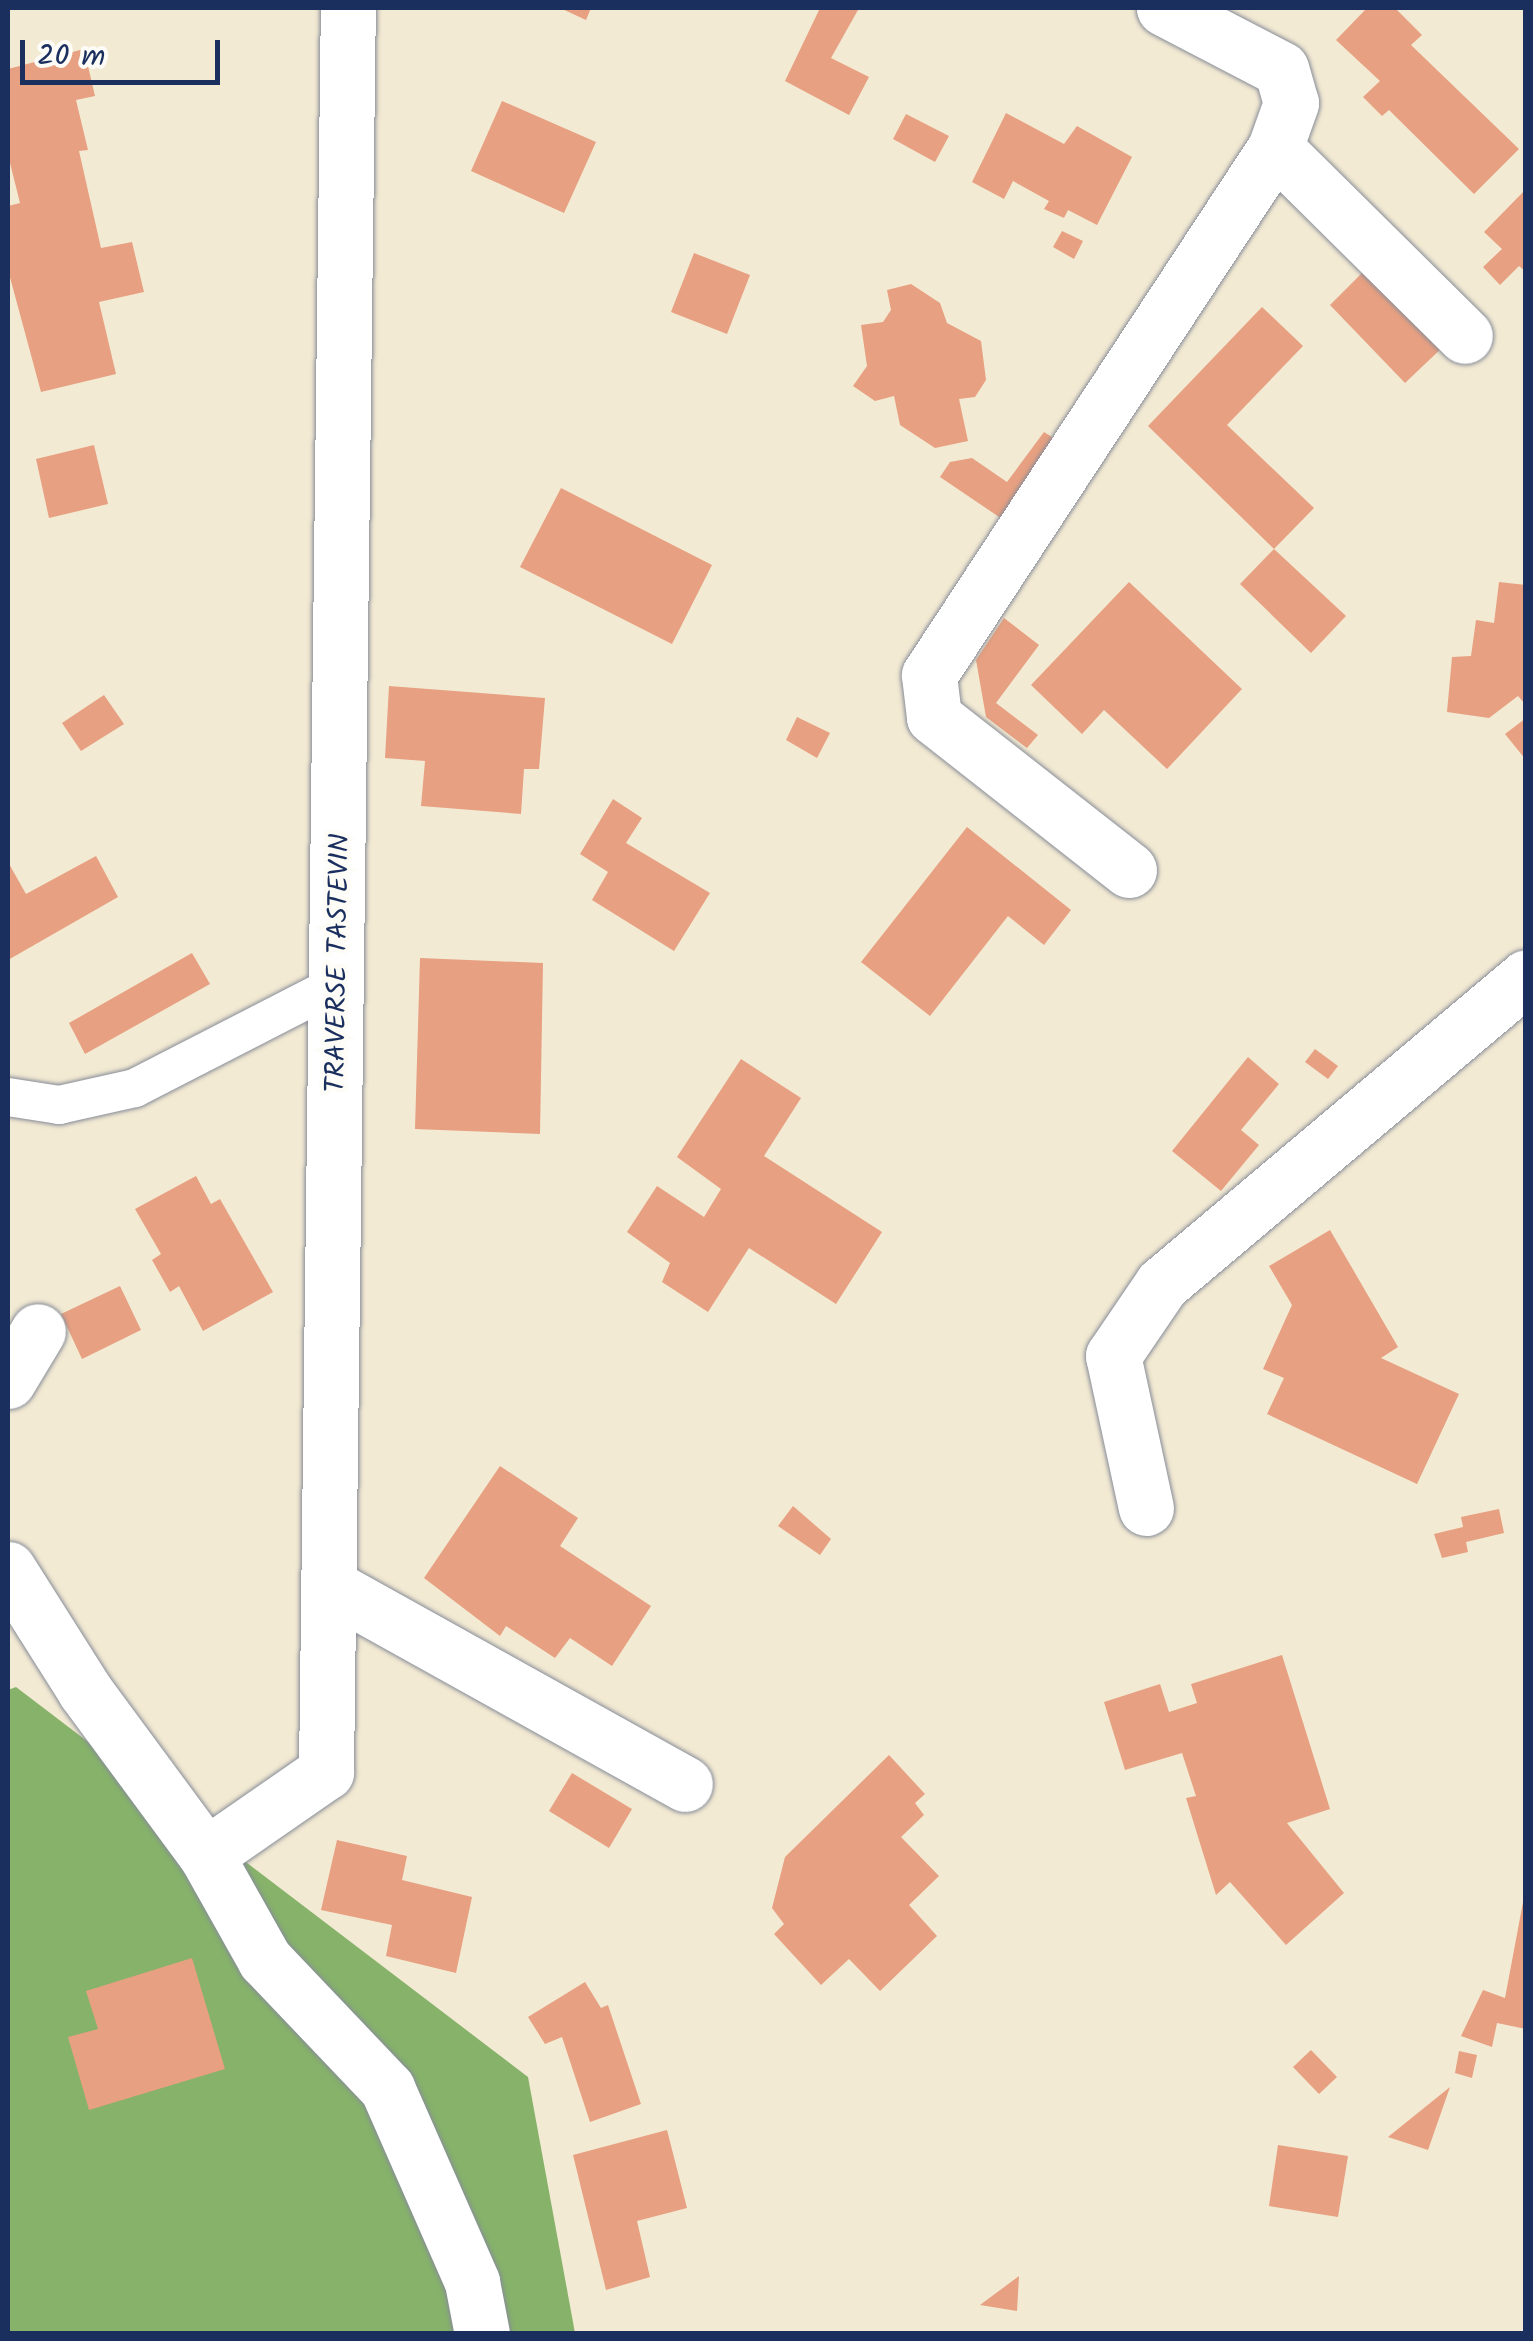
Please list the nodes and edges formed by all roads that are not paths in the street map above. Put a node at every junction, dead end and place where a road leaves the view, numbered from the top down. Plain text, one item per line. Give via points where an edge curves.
1 (348, 8) edge
2 (1164, 8) edge
3 (1276, 148) junction
4 (1466, 336) dead end
5 (1129, 870) dead end
6 (1526, 976) edge
7 (338, 983) junction
8 (8, 1097) edge
9 (38, 1332) dead end
10 (8, 1381) edge
11 (1146, 1508) dead end
12 (8, 1569) edge
13 (331, 1587) junction
14 (685, 1784) dead end
15 (206, 1855) junction
16 (482, 2334) edge

1 - 7 street, TRAVERSE TASTEVIN
2 - 3 street via 1280,69 1291,103
3 - 4 street
3 - 5 street via 929,676 934,717
6 - 11 street via 1162,1284 1112,1356
7 - 8 lane via 135,1088 59,1105
7 - 13 street, TRAVERSE TASTEVIN
9 - 10 street
12 - 15 street via 85,1690
13 - 14 street
13 - 15 street, TRAVERSE TASTEVIN via 326,1772
15 - 16 street via 265,1960 388,2088 472,2282

